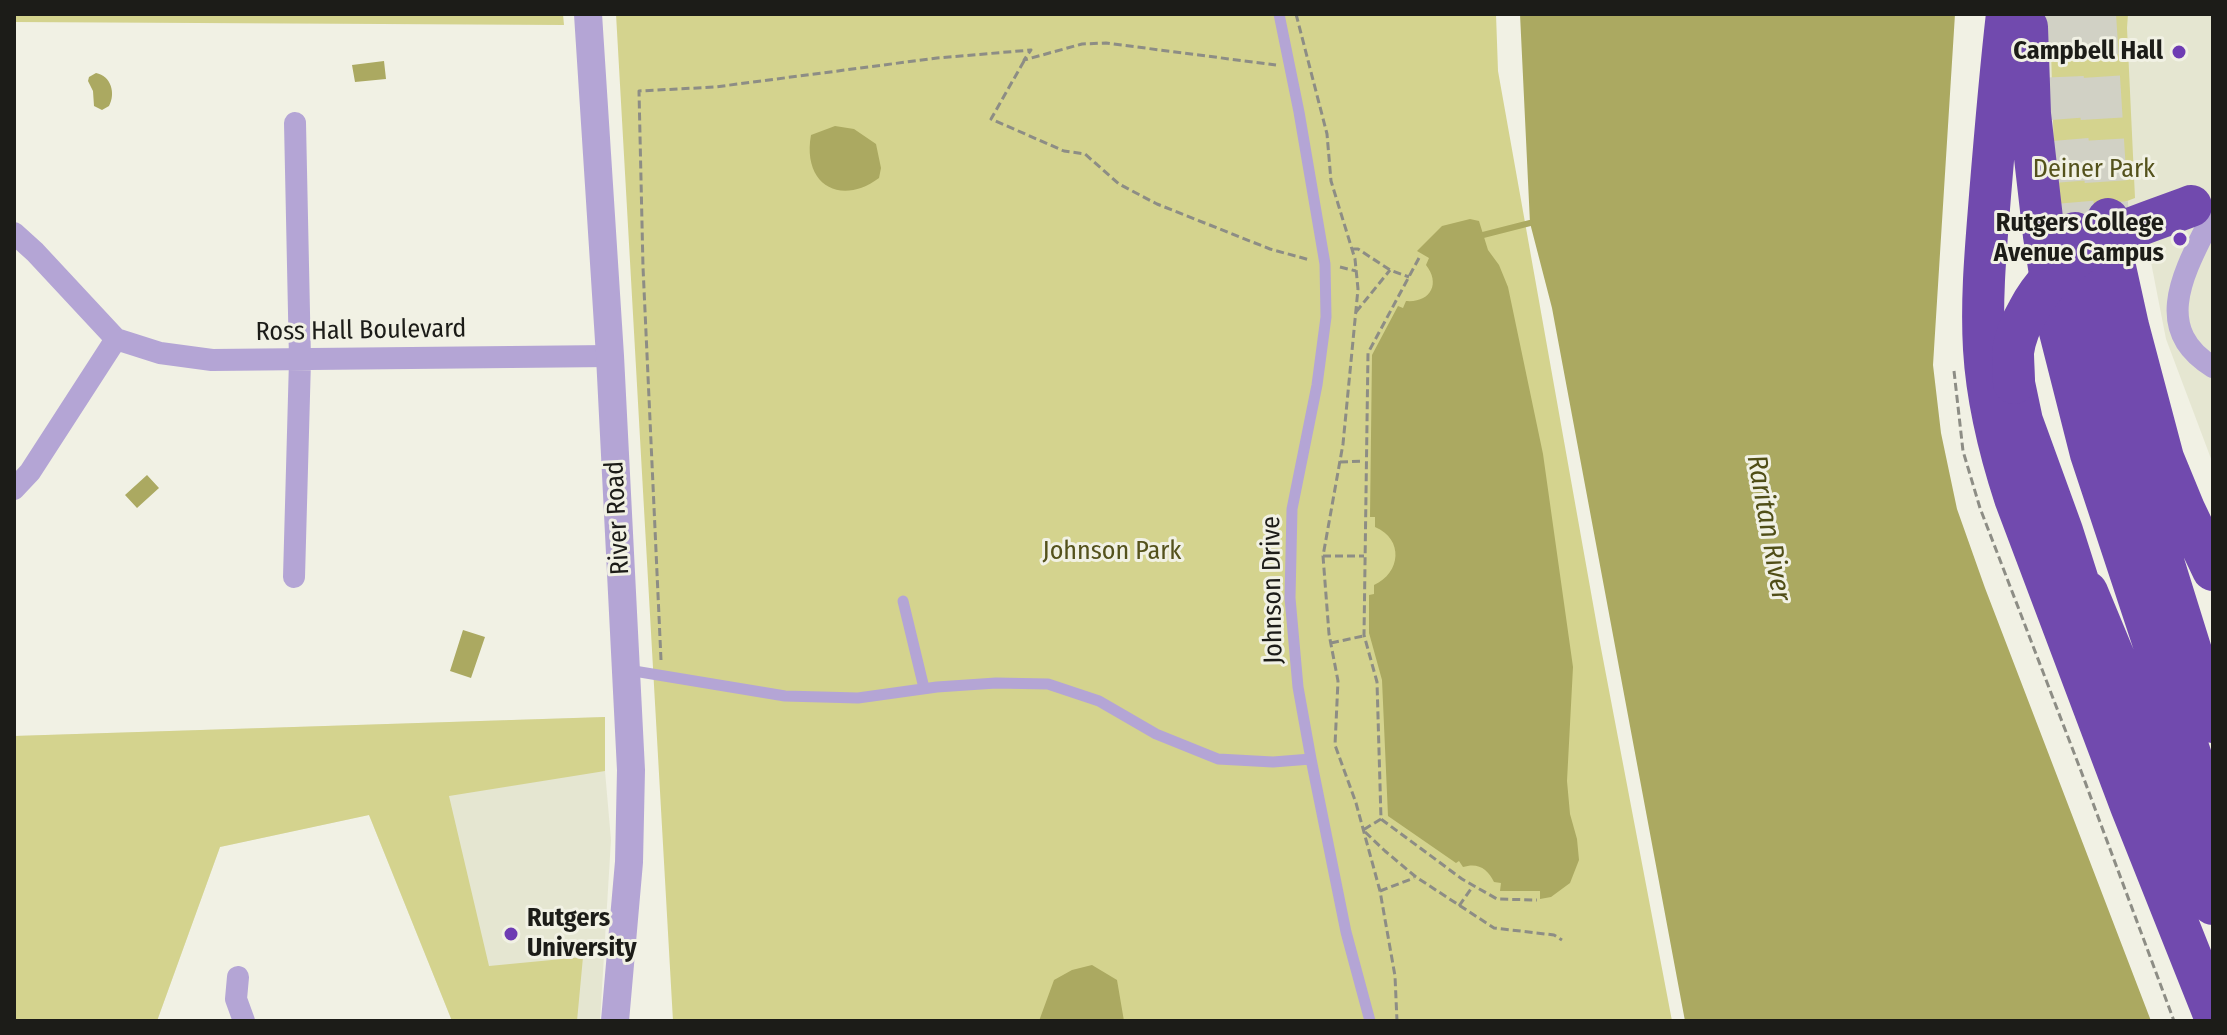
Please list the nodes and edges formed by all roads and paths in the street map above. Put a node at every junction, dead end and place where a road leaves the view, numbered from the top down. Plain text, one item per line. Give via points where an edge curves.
1 (588, 14) edge
2 (1271, 14) edge
3 (1279, 14) edge
4 (1296, 14) edge
5 (2007, 14) edge
6 (2027, 14) edge
7 (1282, 29) junction
8 (1024, 60) junction
9 (1291, 69) junction
10 (1311, 74) junction
11 (295, 123) dead end
12 (2206, 205) edge
13 (14, 233) edge
14 (1352, 249) junction
15 (1419, 258) dead end
16 (1314, 261) dead end
17 (1336, 267) dead end
18 (1390, 270) junction
19 (1356, 271) junction
20 (1409, 277) junction
21 (1356, 312) junction
22 (116, 339) junction
23 (610, 356) junction
24 (300, 360) junction
25 (2213, 367) edge
26 (1365, 461) junction
27 (1340, 462) junction
28 (14, 489) edge
29 (2062, 531) junction
30 (1323, 556) junction
31 (1365, 556) junction
32 (2213, 570) edge
33 (294, 577) dead end
34 (903, 601) dead end
35 (1364, 635) junction
36 (1331, 643) junction
37 (626, 669) junction
38 (662, 676) junction
39 (924, 688) junction
40 (2213, 722) edge
41 (1311, 759) junction
42 (1381, 819) junction
43 (2213, 823) edge
44 (1363, 830) junction
45 (1416, 877) junction
46 (1473, 885) junction
47 (1380, 891) junction
48 (1537, 900) dead end
49 (2213, 904) edge
50 (1459, 906) junction
51 (1562, 940) dead end
52 (238, 977) dead end
53 (2213, 1004) edge
54 (2213, 1012) edge
55 (244, 1021) edge
56 (615, 1021) edge
57 (1370, 1021) edge
58 (1397, 1021) edge

1 - 23 street, River Road
2 - 7 lane
3 - 7 lane, Johnson Drive
4 - 10 path
5 - 54 highway via 1983,284 1984,349 2000,454
6 - 43 highway via 2030,114 2058,324 2091,454
7 - 9 lane, Johnson Drive
8 - 9 path via 1106,43
8 - 16 path via 991,119 1064,151 1085,154 1119,184 1157,204
8 - 38 path via 1031,50 639,91
9 - 10 path
9 - 41 lane, Johnson Drive via 1325,264 1326,317 1317,385 1292,509 1290,598
10 - 14 path via 1327,134 1331,181
11 - 24 street
12 - 25 street via 2177,308 2191,347
12 - 29 highway, bridge via 2099,241 2071,259 2037,294 2021,324 2013,351 2014,383 2022,421
13 - 22 street
14 - 18 path
14 - 19 path
15 - 20 path
17 - 19 path
18 - 20 path
18 - 21 path
19 - 21 path
20 - 26 path via 1368,353
21 - 27 path
22 - 24 street, Ross Hall Boulevard via 160,353 212,360
22 - 28 street
23 - 24 street, Ross Hall Boulevard
23 - 37 street, River Road
24 - 33 street
26 - 27 path
26 - 31 path
27 - 30 path
29 - 49 highway
29 - 53 highway
30 - 31 path
30 - 36 path
31 - 35 path
32 - 40 highway via 2163,458 2115,267 2092,226 2097,337
34 - 39 lane
35 - 36 path
35 - 42 path via 1377,682
36 - 44 path via 1338,681 1335,745
37 - 38 lane
37 - 56 street, River Road via 629,862
38 - 39 lane via 785,696 858,698
39 - 41 lane via 1048,684 1099,701 1156,734 1218,759
41 - 57 lane, Johnson Drive
42 - 44 path
42 - 46 path
44 - 45 path
44 - 47 path
45 - 47 path
45 - 50 path
46 - 48 path via 1497,899
46 - 50 path
47 - 58 path
50 - 51 path via 1494,928
52 - 55 street via 236,999

